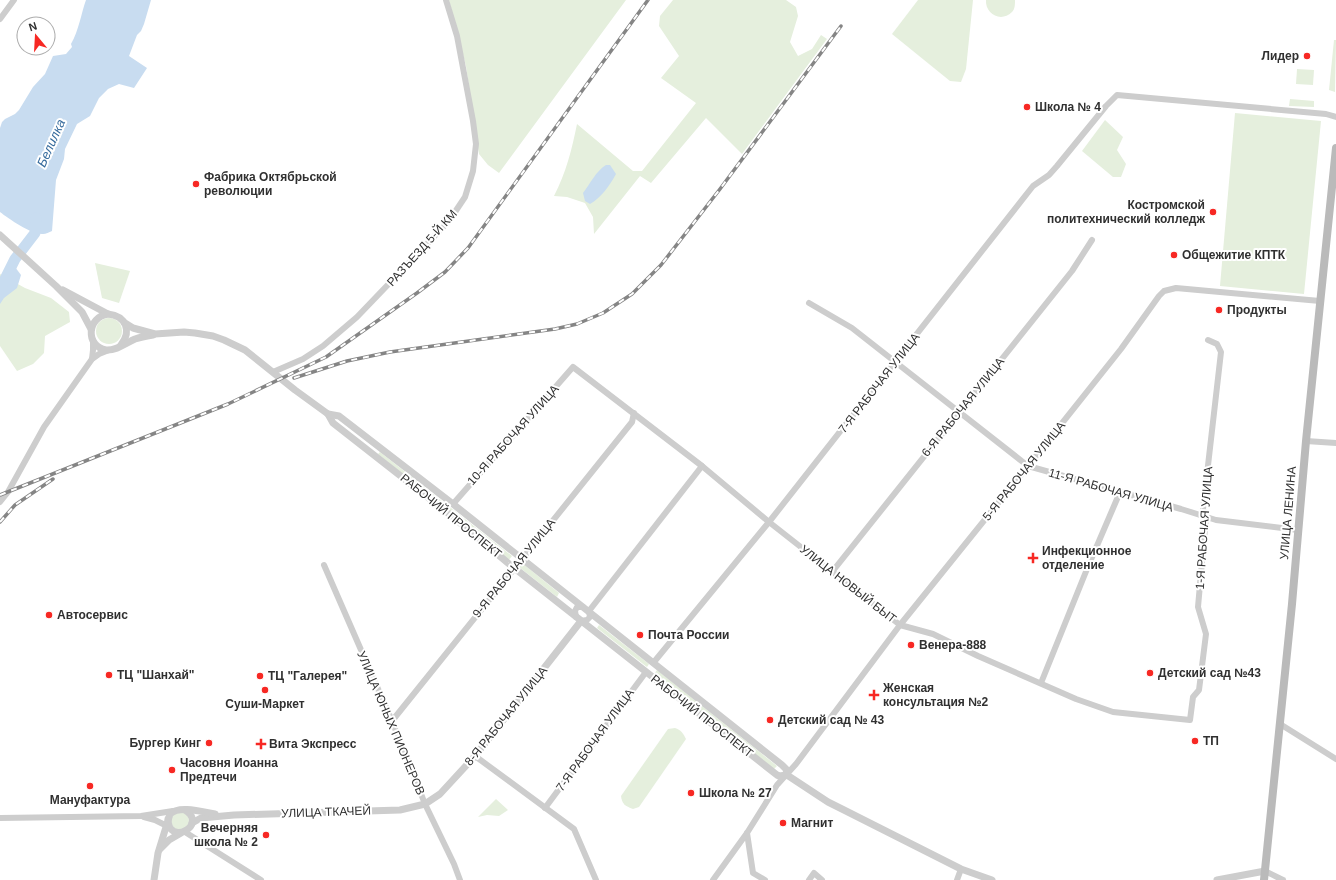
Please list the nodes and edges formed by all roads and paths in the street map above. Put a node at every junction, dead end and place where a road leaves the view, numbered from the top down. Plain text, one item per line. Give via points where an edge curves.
1 (14, 0) edge
2 (446, 0) edge
3 (0, 19) edge
4 (1336, 117) edge
5 (1336, 148) edge
6 (0, 235) edge
7 (1092, 240) dead end
8 (56, 286) junction
9 (1320, 301) junction
10 (809, 302) dead end
11 (108, 314) junction
12 (125, 323) junction
13 (91, 329) junction
14 (155, 334) junction
15 (92, 340) junction
16 (1208, 340) dead end
17 (122, 345) junction
18 (110, 350) junction
19 (92, 359) junction
20 (895, 362) junction
21 (573, 367) joint
22 (273, 372) junction
23 (959, 412) junction
24 (634, 413) junction
25 (328, 414) junction
26 (1306, 441) junction
27 (1336, 443) edge
28 (702, 466) junction
29 (1028, 466) junction
30 (1120, 492) junction
31 (0, 502) edge
32 (453, 504) junction
33 (1206, 517) junction
34 (769, 522) junction
35 (1298, 530) junction
36 (522, 559) junction
37 (324, 565) dead end
38 (514, 568) junction
39 (832, 572) junction
40 (586, 609) junction
41 (579, 619) junction
42 (900, 625) junction
43 (654, 662) junction
44 (646, 672) junction
45 (1041, 683) junction
46 (1190, 720) joint
47 (392, 721) junction
48 (1280, 724) junction
49 (475, 756) junction
50 (1336, 759) edge
51 (787, 775) junction
52 (425, 804) junction
53 (545, 808) junction
54 (185, 810) junction
55 (173, 811) junction
56 (141, 816) junction
57 (225, 816) junction
58 (0, 818) edge
59 (192, 823) junction
60 (168, 824) junction
61 (184, 832) junction
62 (747, 833) junction
63 (158, 853) junction
64 (961, 869) junction
65 (1265, 871) junction
66 (154, 880) edge
67 (261, 880) edge
68 (460, 880) edge
69 (596, 880) edge
70 (714, 880) edge
71 (765, 880) edge
72 (809, 880) edge
73 (822, 880) edge
74 (957, 880) edge
75 (992, 880) edge
76 (1217, 880) edge
77 (1264, 880) edge
78 (1283, 880) edge

1 - 3 street
2 - 22 street, РАЗЪЕЗД 5-Й КМ via 457,36 474,121 476,144 473,171 465,197 450,221 357,317 323,346 303,359
4 - 20 street, 7-Я РАБОЧАЯ УЛИЦА via 1117,95 1049,175 1032,186
5 - 9 main road, УЛИЦА ЛЕНИНА
6 - 8 street
7 - 23 street, 6-Я РАБОЧАЯ УЛИЦА via 1072,271
8 - 11 street
8 - 13 street via 82,312
9 - 26 main road, УЛИЦА ЛЕНИНА
9 - 29 street, 5-Я РАБОЧАЯ УЛИЦА via 1176,288 1164,291
10 - 20 street, 11-Я РАБОЧАЯ УЛИЦА via 852,328
11 - 12 street via 118,316
11 - 13 street via 95,320
12 - 14 street, РАБОЧИЙ ПРОСПЕКТ
12 - 17 street via 127,335
13 - 15 street
14 - 17 street
14 - 22 street, РАБОЧИЙ ПРОСПЕКТ via 184,332 214,336 245,350
15 - 18 street via 97,346
15 - 19 street
16 - 33 street, 1-Я РАБОЧАЯ УЛИЦА via 1217,344 1221,352 1203,509
17 - 18 street
18 - 19 street
19 - 31 street via 44,427
20 - 23 street, 11-Я РАБОЧАЯ УЛИЦА
20 - 34 street, 7-Я РАБОЧАЯ УЛИЦА
21 - 24 street, УЛИЦА НОВЫЙ БЫТ
21 - 32 street, 10-Я РАБОЧАЯ УЛИЦА
22 - 25 street, РАБОЧИЙ ПРОСПЕКТ
23 - 29 street, 11-Я РАБОЧАЯ УЛИЦА
23 - 39 street, 6-Я РАБОЧАЯ УЛИЦА
24 - 28 street, УЛИЦА НОВЫЙ БЫТ
24 - 36 street, 9-Я РАБОЧАЯ УЛИЦА via 632,422
25 - 32 street, РАБОЧИЙ ПРОСПЕКТ via 339,416
25 - 38 street, РАБОЧИЙ ПРОСПЕКТ via 333,423
26 - 27 street
26 - 35 main road, УЛИЦА ЛЕНИНА
28 - 34 street, УЛИЦА НОВЫЙ БЫТ
28 - 40 street
29 - 30 street, 11-Я РАБОЧАЯ УЛИЦА
29 - 42 street, 5-Я РАБОЧАЯ УЛИЦА
30 - 33 street, 11-Я РАБОЧАЯ УЛИЦА
30 - 45 street
32 - 36 street, РАБОЧИЙ ПРОСПЕКТ
33 - 35 street, 11-Я РАБОЧАЯ УЛИЦА
33 - 46 street, 1-Я РАБОЧАЯ УЛИЦА via 1198,607 1206,634 1199,690 1193,697
34 - 39 street, УЛИЦА НОВЫЙ БЫТ
34 - 43 street, 7-Я РАБОЧАЯ УЛИЦА
35 - 48 main road, УЛИЦА ЛЕНИНА
36 - 38 street, 9-Я РАБОЧАЯ УЛИЦА
36 - 40 street, РАБОЧИЙ ПРОСПЕКТ
37 - 47 street, УЛИЦА ЮНЫХ ПИОНЕРОВ
38 - 41 street, РАБОЧИЙ ПРОСПЕКТ
38 - 47 street, 9-Я РАБОЧАЯ УЛИЦА
39 - 42 street, УЛИЦА НОВЫЙ БЫТ
40 - 41 street via 590,617 587,620
40 - 41 street via 578,607 575,611
40 - 43 street, РАБОЧИЙ ПРОСПЕКТ
41 - 44 street, РАБОЧИЙ ПРОСПЕКТ
41 - 49 street, 8-Я РАБОЧАЯ УЛИЦА
42 - 45 street, УЛИЦА НОВЫЙ БЫТ via 933,634
42 - 51 street, 5-Я РАБОЧАЯ УЛИЦА
43 - 51 street, РАБОЧИЙ ПРОСПЕКТ via 782,765
44 - 51 street, РАБОЧИЙ ПРОСПЕКТ via 777,775
44 - 53 street, 7-Я РАБОЧАЯ УЛИЦА
45 - 46 street, УЛИЦА НОВЫЙ БЫТ via 1113,712
47 - 52 street, УЛИЦА ЮНЫХ ПИОНЕРОВ
48 - 50 street
48 - 65 main road, УЛИЦА ЛЕНИНА
49 - 52 street, 8-Я РАБОЧАЯ УЛИЦА via 440,794
49 - 53 street
51 - 62 street, 5-Я РАБОЧАЯ УЛИЦА via 777,785
51 - 64 street, РАБОЧИЙ ПРОСПЕКТ via 828,802
52 - 57 street, УЛИЦА ТКАЧЕЙ via 400,810
52 - 68 street, УЛИЦА ЮНЫХ ПИОНЕРОВ
53 - 69 street via 574,829
54 - 55 street
54 - 57 street, УЛИЦА ТКАЧЕЙ
54 - 59 street via 191,815
55 - 56 street
55 - 60 street
56 - 58 street
56 - 60 street
57 - 59 street, УЛИЦА ТКАЧЕЙ via 201,818
59 - 61 street
60 - 61 street via 174,831
60 - 63 street
61 - 63 street via 169,840
61 - 67 street
62 - 70 street, 5-Я РАБОЧАЯ УЛИЦА
62 - 71 street via 753,873
63 - 66 street
64 - 74 street
64 - 75 street, РАБОЧИЙ ПРОСПЕКТ
65 - 76 street
65 - 77 main road, УЛИЦА ЛЕНИНА
65 - 78 street
72 - 73 street via 814,873

